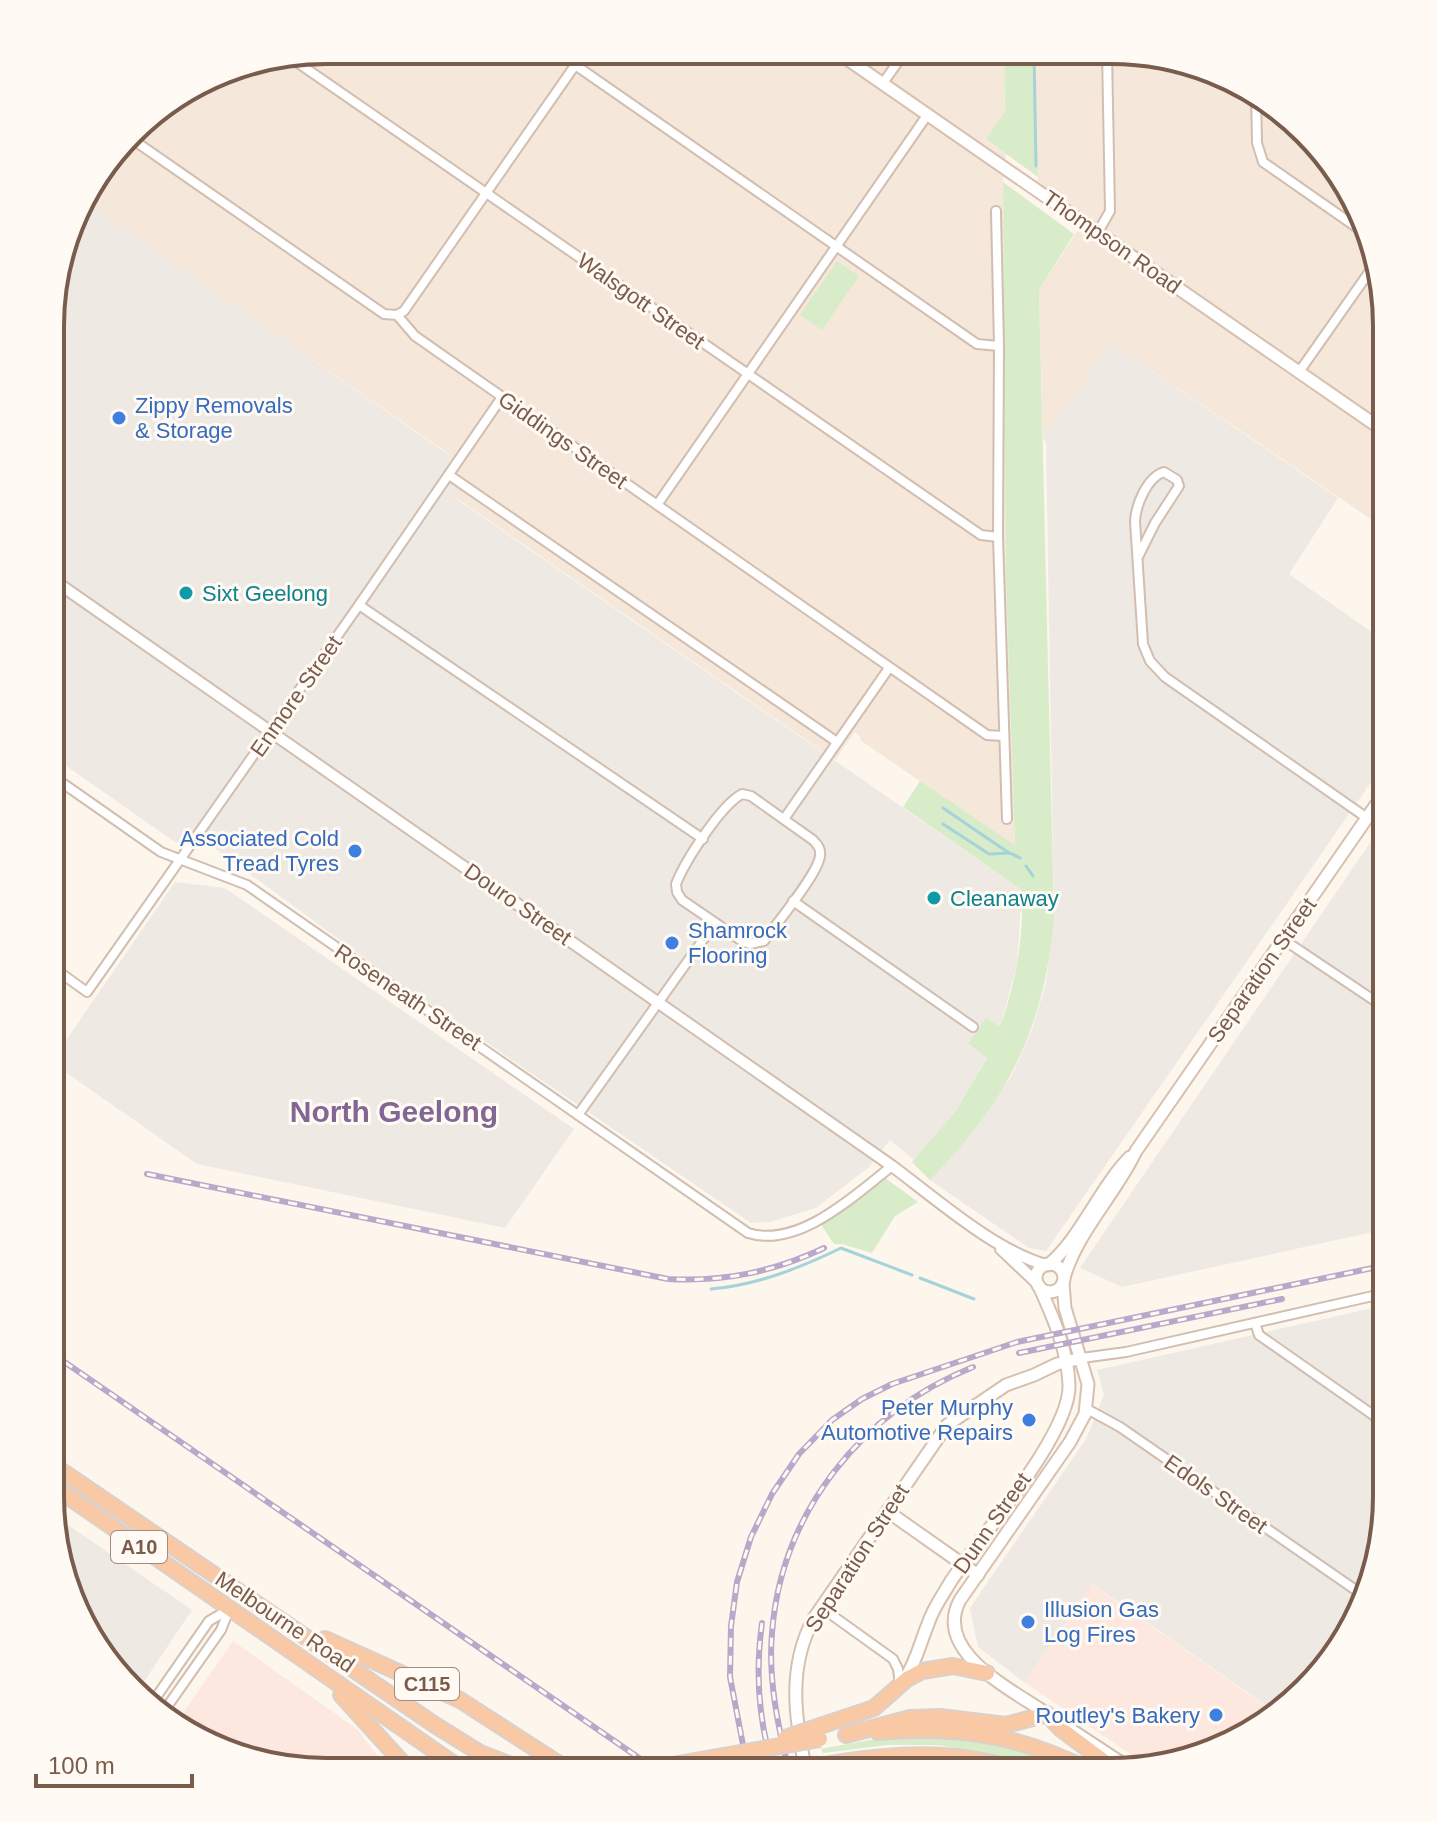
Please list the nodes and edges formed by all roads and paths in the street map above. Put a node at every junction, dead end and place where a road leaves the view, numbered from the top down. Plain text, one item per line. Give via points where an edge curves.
1 (575, 64) joint
2 (855, 64) edge
3 (896, 64) edge
4 (1107, 64) edge
5 (301, 65) edge
6 (883, 83) junction
7 (1256, 108) edge
8 (928, 114) junction
9 (138, 144) edge
10 (485, 194) junction
11 (996, 211) dead end
12 (1352, 224) edge
13 (1098, 232) junction
14 (837, 247) junction
15 (1367, 275) edge
16 (397, 315) junction
17 (999, 346) junction
18 (1299, 372) junction
19 (748, 375) junction
20 (502, 397) junction
21 (1373, 423) edge
22 (449, 475) junction
23 (657, 505) junction
24 (998, 537) junction
25 (1138, 557) junction
26 (64, 587) edge
27 (359, 605) junction
28 (889, 668) junction
29 (270, 733) junction
30 (1003, 736) junction
31 (837, 742) junction
32 (64, 784) edge
33 (1373, 810) edge
34 (1367, 818) junction
35 (784, 819) junction
36 (1007, 819) dead end
37 (703, 839) junction
38 (179, 859) junction
39 (793, 901) junction
40 (715, 923) junction
41 (1284, 940) junction
42 (64, 975) edge
43 (1372, 999) edge
44 (658, 1002) junction
45 (973, 1027) dead end
46 (578, 1115) junction
47 (1136, 1151) junction
48 (892, 1166) junction
49 (982, 1232) junction
50 (1047, 1265) junction
51 (1064, 1280) junction
52 (1038, 1284) junction
53 (1372, 1296) edge
54 (1255, 1323) junction
55 (1082, 1358) junction
56 (1065, 1361) junction
57 (1067, 1405) junction
58 (1087, 1409) junction
59 (1372, 1414) edge
60 (64, 1472) edge
61 (64, 1494) edge
62 (887, 1511) junction
63 (963, 1564) junction
64 (978, 1575) junction
65 (1355, 1590) edge
66 (241, 1592) junction
67 (822, 1608) junction
68 (229, 1610) junction
69 (275, 1614) junction
70 (987, 1673) junction
71 (322, 1674) junction
72 (901, 1684) junction
73 (162, 1688) junction
74 (157, 1696) edge
75 (175, 1696) junction
76 (168, 1705) edge
77 (1047, 1714) junction
78 (819, 1733) junction
79 (846, 1735) junction
80 (915, 1754) junction
81 (397, 1757) edge
82 (444, 1757) edge
83 (489, 1757) edge
84 (548, 1757) edge
85 (721, 1757) edge
86 (804, 1757) edge
87 (890, 1757) edge
88 (926, 1757) edge
89 (945, 1757) edge
90 (1060, 1757) edge
91 (1098, 1757) edge
92 (1115, 1757) edge

1 - 10 street
1 - 14 street
2 - 6 main road, Thompson Road
3 - 6 street
4 - 13 street via 1110,211
5 - 10 street, Walsgott Street
6 - 8 main road, Thompson Road
7 - 12 street via 1263,162
8 - 13 main road, Thompson Road
8 - 14 street
9 - 16 street, Giddings Street via 384,314
10 - 16 street
10 - 19 street, Walsgott Street
11 - 17 street
13 - 18 main road, Thompson Road
14 - 17 street via 977,344
14 - 19 street
15 - 18 street
16 - 20 street, Giddings Street via 415,336
17 - 24 street
18 - 21 main road, Thompson Road
19 - 23 street
19 - 24 street, Walsgott Street via 981,535
20 - 22 street, Enmore Street
20 - 23 street, Giddings Street
22 - 27 street, Enmore Street
22 - 31 street
23 - 28 street, Giddings Street
24 - 30 street
25 - 25 street via 1137,505 1157,474 1164,472 1179,486
25 - 34 street via 1143,644 1155,669
26 - 29 street, Douro Street
27 - 29 street, Enmore Street
27 - 37 street
28 - 30 street, Giddings Street via 987,735
28 - 31 street
29 - 38 street, Enmore Street
29 - 44 street, Douro Street
30 - 36 street
31 - 35 street
32 - 38 street, Roseneath Street
33 - 34 main road, Separation Street
34 - 41 main road, Separation Street
35 - 37 street via 742,794 733,798
35 - 39 street via 813,840 821,855
37 - 40 street via 679,875 677,892
38 - 42 street, Enmore Street via 87,992
38 - 46 street, Roseneath Street via 247,885
39 - 40 street via 764,941 756,944
39 - 45 street
40 - 44 street
41 - 43 street
41 - 47 main road, Separation Street
44 - 46 street
44 - 48 street, Douro Street
46 - 48 street, Roseneath Street via 756,1235 777,1235 828,1215
47 - 50 main road, Separation Street
47 - 51 main road, Separation Street via 1073,1253
48 - 49 street, Douro Street
49 - 50 street, Douro Street
49 - 52 street, Douro Street
50 - 51 main road via 1058,1267
50 - 52 main road via 1037,1274
51 - 52 main road via 1054,1292
51 - 55 main road via 1065,1308
52 - 56 main road
53 - 54 street
54 - 55 street
54 - 59 street via 1259,1335
55 - 56 main road
55 - 58 main road
56 - 57 main road, Dunn Street
56 - 62 main road, Separation Street via 1006,1385 947,1425
57 - 58 main road, Edols Street
57 - 63 main road, Dunn Street via 1052,1437
58 - 64 main road, Dunn Street
58 - 65 street, Edols Street
60 - 66 highway, Melbourne Road / A10
61 - 68 highway, Melbourne Road / A10
62 - 63 main road
62 - 67 main road, Separation Street
63 - 64 main road
63 - 72 main road, Dunn Street via 933,1612
64 - 70 main road, Dunn Street via 957,1607 954,1627 964,1650
66 - 68 highway
66 - 69 highway, Melbourne Road / A10
67 - 72 street via 887,1654 897,1665
67 - 86 main road, Separation Street via 803,1640 796,1671
68 - 71 highway, Melbourne Road / A10
68 - 73 street via 209,1621
68 - 75 street
69 - 83 highway, Melbourne Road / A10
69 - 84 highway, C115 via 460,1700
70 - 72 highway via 938,1667
70 - 77 main road
71 - 81 highway
71 - 82 highway, Melbourne Road / A10
72 - 78 highway via 874,1708
73 - 74 street
73 - 75 street
75 - 76 street
77 - 79 highway via 1006,1725 910,1718
77 - 91 highway
77 - 92 street
78 - 79 highway
78 - 85 highway, bridge
79 - 90 highway via 943,1729 990,1735
80 - 87 highway, bridge
80 - 88 highway
80 - 89 highway

